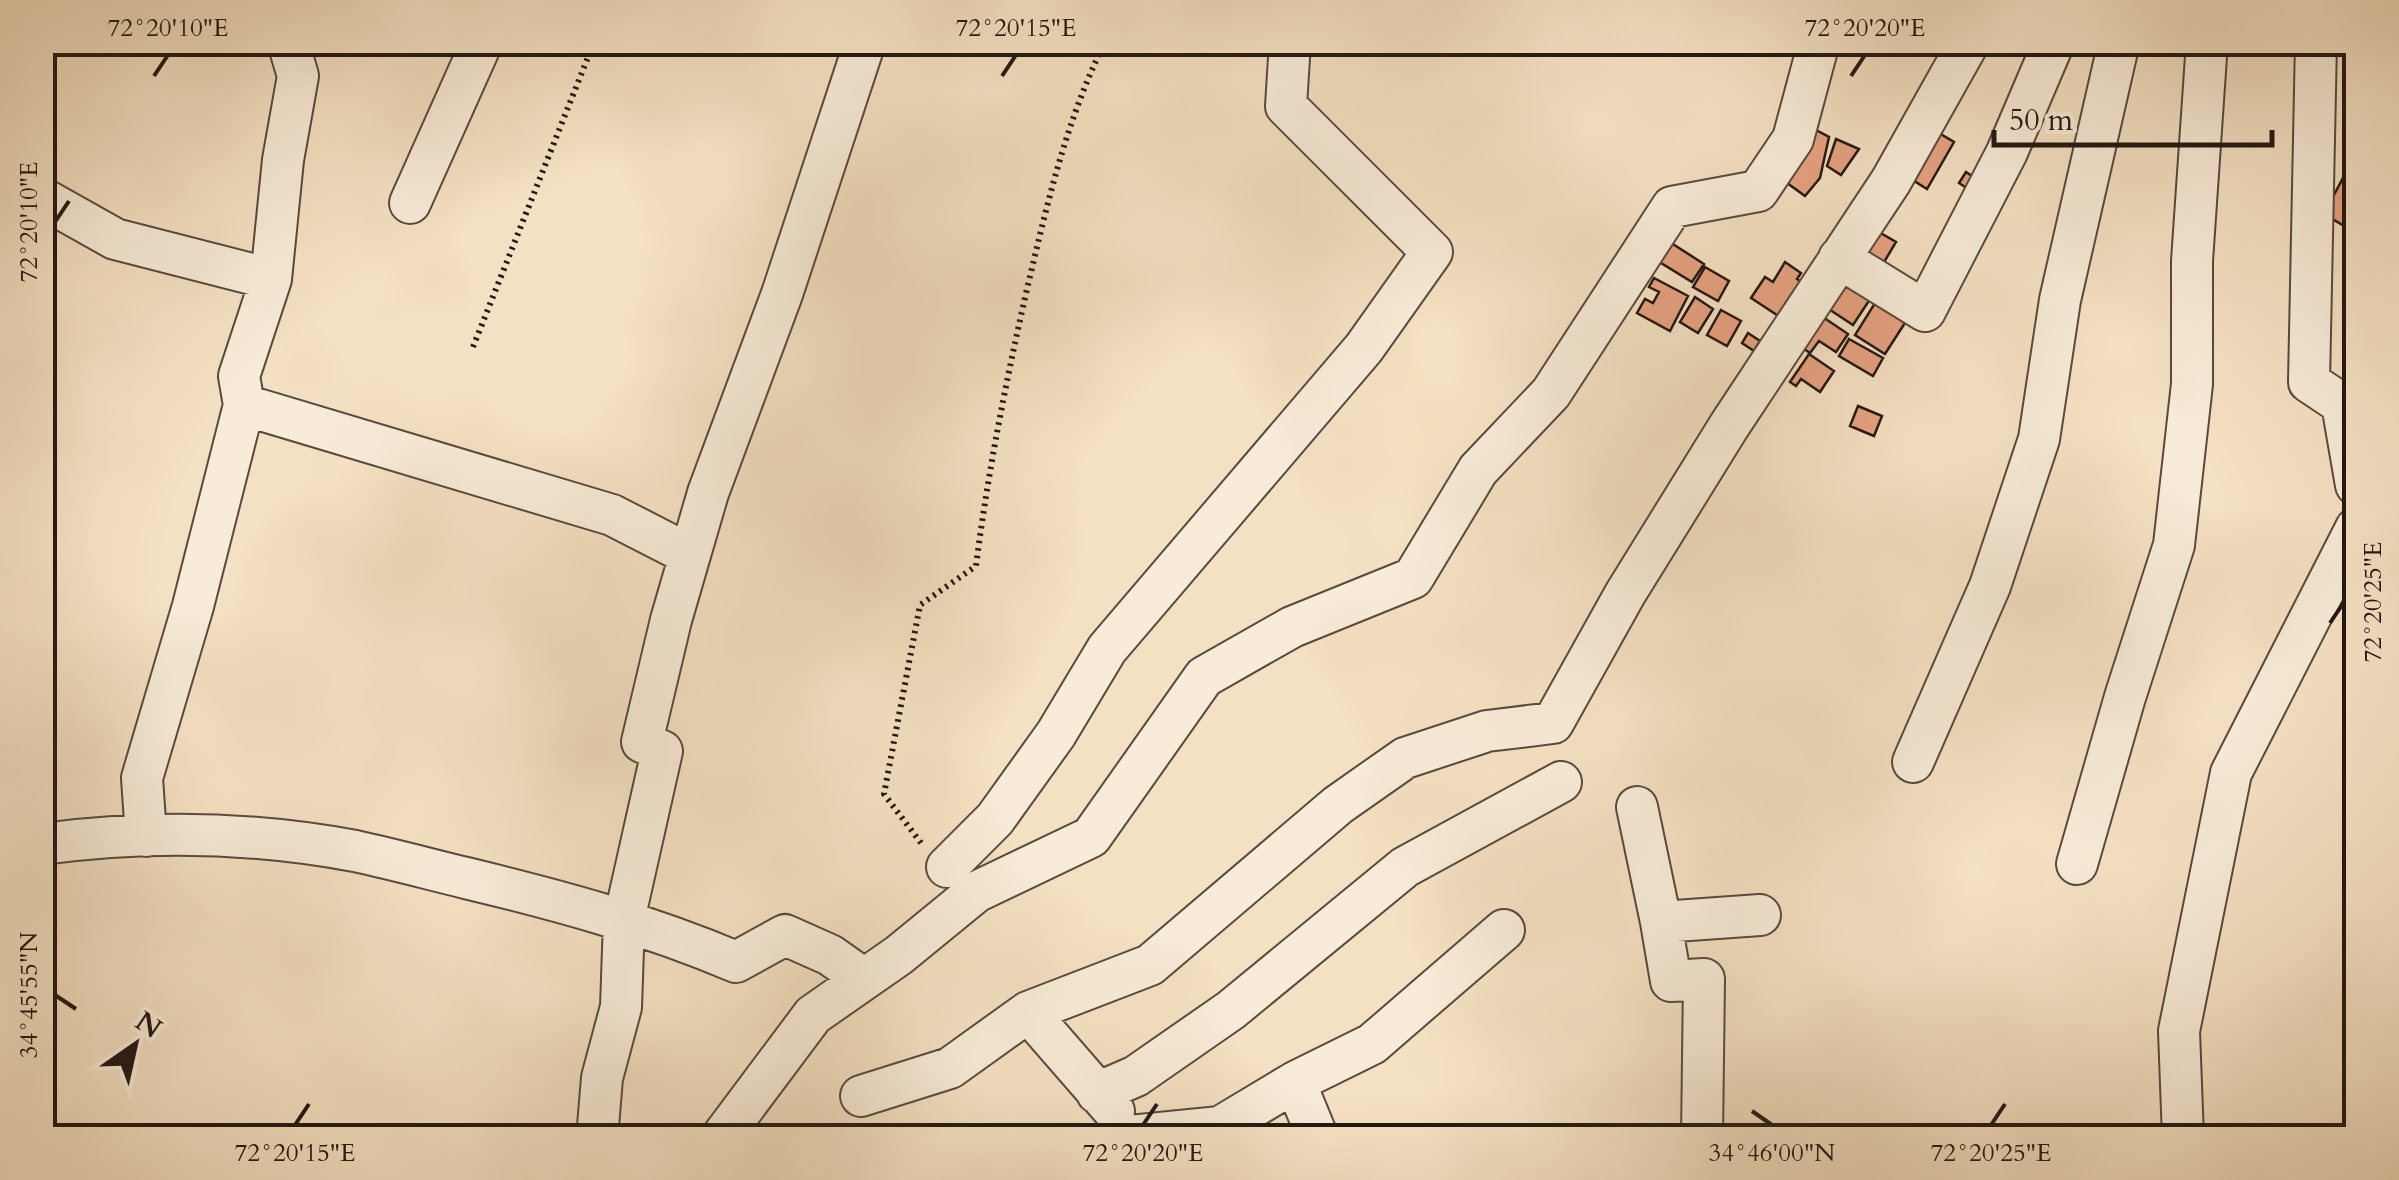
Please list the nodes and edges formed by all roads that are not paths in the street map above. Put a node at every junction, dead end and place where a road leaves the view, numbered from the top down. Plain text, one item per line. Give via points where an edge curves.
1 (288, 42) edge
2 (482, 42) edge
3 (864, 42) edge
4 (1290, 42) edge
5 (1820, 42) edge
6 (1969, 42) edge
7 (2054, 42) edge
8 (2119, 42) edge
9 (2207, 42) edge
10 (2316, 42) edge
11 (42, 198) edge
12 (410, 203) dead end
13 (1839, 258) junction
14 (271, 279) junction
15 (2349, 390) edge
16 (244, 405) junction
17 (2356, 485) edge
18 (2356, 528) edge
19 (690, 555) junction
20 (1913, 762) dead end
21 (1561, 782) dead end
22 (1636, 807) dead end
23 (146, 836) junction
24 (42, 844) edge
25 (2077, 864) dead end
26 (947, 867) road end
27 (1760, 914) dead end
28 (624, 920) junction
29 (1660, 922) junction
30 (1504, 930) dead end
31 (864, 979) junction
32 (1028, 1012) junction
33 (1296, 1082) junction
34 (1097, 1093) junction
35 (862, 1096) dead end
36 (1220, 1132) edge
37 (1123, 1136) edge
38 (596, 1138) edge
39 (721, 1138) edge
40 (1318, 1138) edge
41 (1702, 1138) edge
42 (2183, 1138) edge

1 - 14 street via 298,76
2 - 12 street
3 - 19 street
4 - 26 street via 1286,106 1432,252 1364,348 1108,649 995,819
5 - 31 street via 1793,139 1758,190 1672,207 1551,393 1478,470 1413,578 1292,626 1204,677 1092,836 976,892
6 - 13 street
7 - 13 street via 2007,152 1925,311
8 - 20 street via 2060,300 2039,438 1990,586
9 - 25 street via 2192,261 2192,384 2174,545
10 - 15 street via 2309,382
11 - 14 street via 115,239
13 - 32 street via 1625,594 1553,723 1487,731 1404,758 1338,805 1150,966
14 - 16 street via 239,376
15 - 17 street
16 - 19 street via 612,516
16 - 23 street via 142,778
18 - 42 street via 2231,773 2179,1031
19 - 28 street via 642,742 662,751
21 - 34 street via 1405,867 1231,1010 1136,1076
22 - 29 street
23 - 24 street
23 - 28 street via 259,838 354,851
27 - 29 street
28 - 31 street via 736,962 785,935 830,954
28 - 38 street via 620,1008
29 - 41 street via 1670,980 1704,979
30 - 33 street via 1372,1044
31 - 39 street via 813,1014
32 - 34 street
32 - 35 street via 950,1068
33 - 36 street
33 - 40 street
34 - 37 street
36 - 37 street

